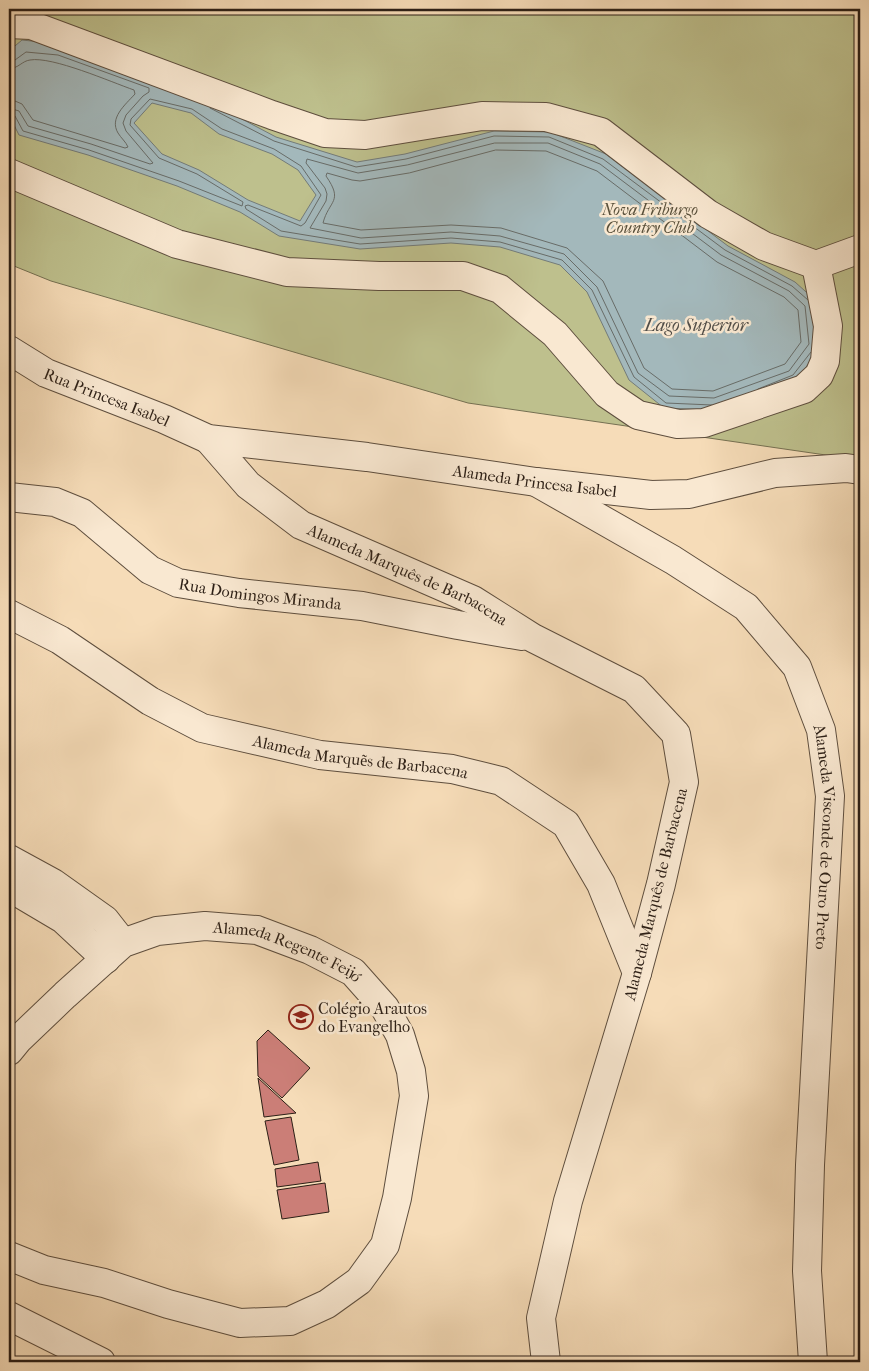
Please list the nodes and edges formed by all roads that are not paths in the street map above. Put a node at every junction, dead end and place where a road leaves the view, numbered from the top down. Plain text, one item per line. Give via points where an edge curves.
1 (9, 24) edge
2 (9, 173) edge
3 (860, 249) edge
4 (816, 264) junction
5 (9, 350) edge
6 (208, 439) junction
7 (860, 470) edge
8 (536, 482) junction
9 (9, 497) edge
10 (9, 614) edge
11 (533, 638) junction
12 (9, 859) edge
13 (9, 887) edge
14 (114, 951) junction
15 (637, 973) junction
16 (9, 1051) edge
17 (9, 1256) edge
18 (9, 1316) edge
19 (101, 1362) edge
20 (546, 1362) edge
21 (813, 1362) edge

1 - 4 street via 30,25 325,133 366,135 482,116 546,117 601,132 708,214 764,246
2 - 4 street via 177,244 287,272 463,276 500,289 554,334 607,394 638,415 678,424 704,423 804,389 819,375 825,361 828,326
3 - 4 street
5 - 6 street, Rua Princesa Isabel via 46,373
6 - 8 street, Alameda Princesa Isabel via 367,457
6 - 11 street, Alameda Marquês de Barbacena via 248,485 301,525 473,600
7 - 8 street, Alameda Princesa Isabel via 775,473 689,494 651,495
8 - 21 street, Alameda Visconde de Ouro Preto via 673,560 746,607 797,667 821,730 830,796 807,1271
9 - 11 street, Rua Domingos Miranda via 56,502 82,512 150,570 178,583 362,606
10 - 15 street, Alameda Marquẽs de Barbacena via 60,640 150,701 202,728 320,755 452,769 501,781 566,824 601,884
11 - 15 street, Alameda Marquês de Barbacena via 634,689 676,734 684,782
12 - 14 street via 53,883 105,920
13 - 14 street
14 - 16 street, Alameda Regente Feijó via 65,994
14 - 17 street, Alameda Regente Feijó via 156,931 205,926 257,930 310,950 354,972 384,1008 400,1035 411,1071 414,1096 397,1198 385,1245 359,1281 327,1304 290,1321 240,1323 104,1283 44,1270
15 - 20 street, Alameda Marquês de Barbacena via 568,1201 541,1318
18 - 19 street

